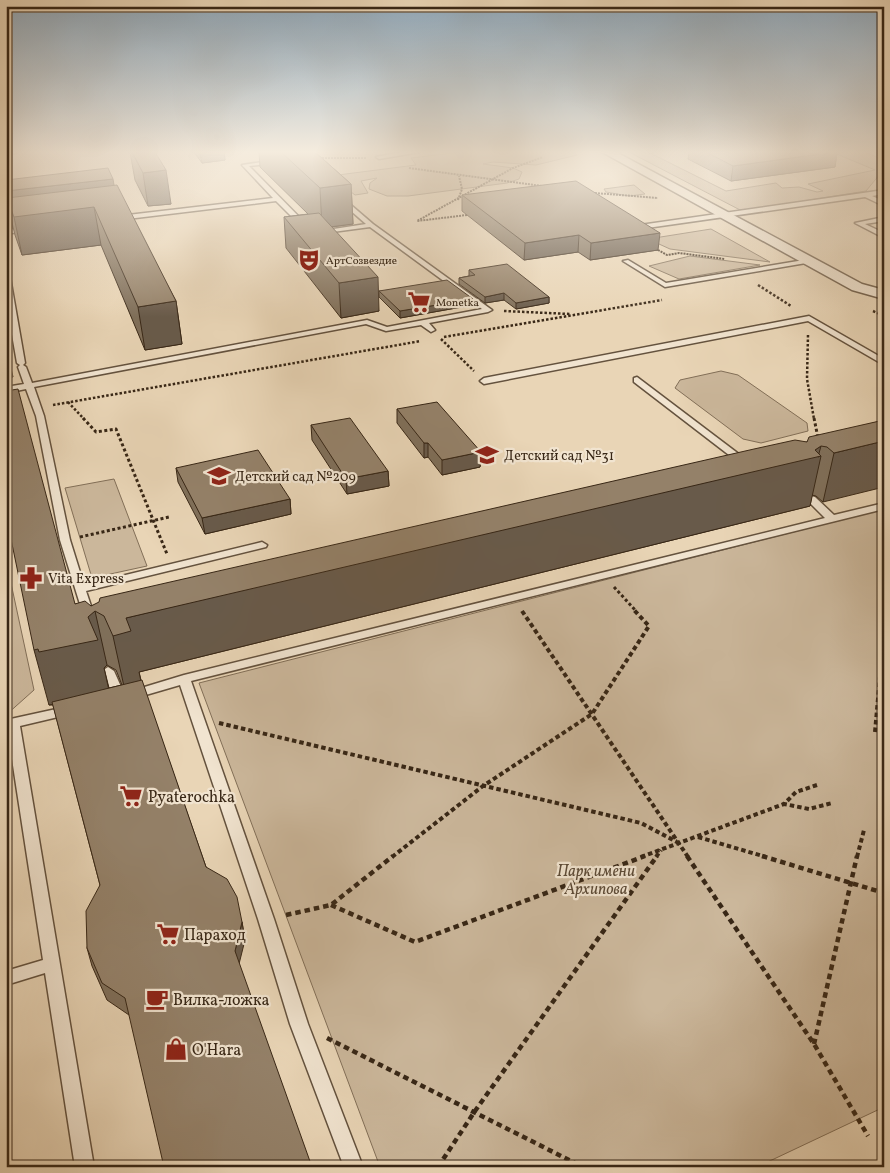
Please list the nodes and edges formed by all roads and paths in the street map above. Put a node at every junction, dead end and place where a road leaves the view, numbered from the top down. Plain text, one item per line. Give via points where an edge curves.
1 (213, 207) edge
2 (284, 207) edge
3 (350, 207) edge
4 (445, 207) edge
5 (706, 207) edge
6 (789, 207) edge
7 (467, 215) edge
8 (723, 216) junction
9 (112, 219) edge
10 (884, 219) edge
11 (371, 225) junction
12 (640, 227) edge
13 (35, 228) edge
14 (6, 232) edge
15 (884, 236) edge
16 (626, 260) dead end
17 (810, 261) junction
18 (6, 277) edge
19 (766, 282) dead end
20 (884, 295) edge
21 (671, 298) dead end
22 (488, 310) junction
23 (576, 314) junction
24 (809, 318) junction
25 (423, 322) junction
26 (431, 330) joint
27 (440, 338) junction
28 (422, 341) dead end
29 (884, 362) edge
30 (637, 380) dead end
31 (484, 381) joint
32 (30, 385) junction
33 (6, 390) edge
34 (820, 445) edge
35 (752, 468) edge
36 (811, 499) dead end
37 (884, 506) edge
38 (169, 517) dead end
39 (831, 518) junction
40 (152, 520) junction
41 (65, 540) junction
42 (262, 545) dead end
43 (173, 566) junction
44 (604, 576) junction
45 (80, 589) junction
46 (513, 598) junction
47 (91, 622) edge
48 (884, 632) edge
49 (108, 670) dead end
50 (184, 679) junction
51 (83, 707) edge
52 (592, 714) junction
53 (197, 718) junction
54 (10, 724) edge
55 (875, 732) dead end
56 (817, 785) dead end
57 (482, 786) junction
58 (832, 803) dead end
59 (784, 804) junction
60 (864, 830) dead end
61 (697, 836) junction
62 (679, 843) junction
63 (661, 850) junction
64 (850, 882) junction
65 (884, 893) edge
66 (331, 905) junction
67 (266, 919) junction
68 (52, 964) junction
69 (6, 978) edge
70 (299, 1024) junction
71 (814, 1044) junction
72 (475, 1111) junction
73 (868, 1136) dead end
74 (85, 1167) edge
75 (354, 1167) edge
76 (438, 1167) edge
77 (583, 1167) edge

1 - 9 lane
2 - 11 lane via 312,234
3 - 11 lane
4 - 7 path via 417,221
5 - 8 street
6 - 8 lane
8 - 12 lane
8 - 17 street
10 - 15 lane via 858,223
11 - 22 lane
13 - 14 lane
16 - 17 lane via 665,285
17 - 20 street via 857,287
18 - 32 lane via 22,365
19 - 24 path via 757,284
21 - 23 path
22 - 23 path
22 - 25 lane
23 - 27 path
24 - 29 lane
24 - 31 lane
24 - 34 path via 807,379
25 - 26 lane
25 - 32 lane via 386,329 367,322
26 - 27 path
27 - 31 path
28 - 40 path via 68,402 96,432 116,429
30 - 35 lane
32 - 33 lane
32 - 41 lane via 40,416
36 - 39 lane
37 - 39 lane
38 - 40 path
39 - 44 lane
40 - 41 path
40 - 43 path
41 - 45 lane
42 - 43 lane
43 - 45 lane
44 - 46 lane
44 - 52 path via 649,626
45 - 47 lane
46 - 50 lane
46 - 52 path
48 - 55 path
49 - 50 lane via 115,699
50 - 53 lane
51 - 54 lane
52 - 57 path
52 - 62 path
53 - 57 path
53 - 67 lane
54 - 68 lane
56 - 59 path via 796,792
57 - 62 path via 641,823
57 - 66 path
58 - 59 path via 809,809
59 - 61 path
60 - 64 path
61 - 62 path
61 - 64 path
62 - 63 path
62 - 71 path
63 - 66 path via 416,942
63 - 72 path
64 - 65 path
64 - 71 path
66 - 67 path
67 - 70 lane
68 - 69 lane
68 - 74 lane
70 - 72 path
70 - 75 lane
71 - 73 path
72 - 76 path
72 - 77 path

